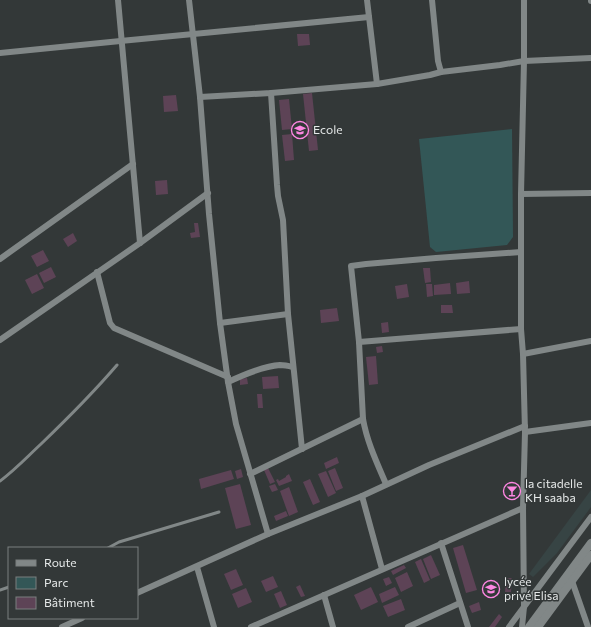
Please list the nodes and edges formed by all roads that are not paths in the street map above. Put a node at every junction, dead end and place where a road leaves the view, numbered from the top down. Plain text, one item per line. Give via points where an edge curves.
1 (118, 0) edge
2 (190, 0) edge
3 (367, 0) edge
4 (432, 0) edge
5 (524, 0) edge
6 (369, 17) junction
7 (194, 33) junction
8 (122, 41) junction
9 (0, 53) edge
10 (591, 58) edge
11 (524, 60) junction
12 (440, 72) junction
13 (378, 84) junction
14 (271, 93) junction
15 (200, 97) junction
16 (133, 164) junction
17 (208, 193) junction
18 (591, 193) edge
19 (521, 194) junction
20 (140, 243) junction
21 (521, 252) junction
22 (0, 259) edge
23 (97, 272) junction
24 (288, 314) junction
25 (220, 323) junction
26 (521, 330) junction
27 (0, 340) edge
28 (591, 341) edge
29 (358, 342) junction
30 (523, 354) junction
31 (117, 365) dead end
32 (293, 367) junction
33 (228, 379) junction
34 (363, 419) junction
35 (591, 423) edge
36 (525, 429) junction
37 (302, 449) junction
38 (250, 474) junction
39 (0, 481) edge
40 (386, 484) junction
41 (362, 496) junction
42 (523, 508) junction
43 (219, 512) dead end
44 (591, 517) edge
45 (268, 534) junction
46 (591, 543) edge
47 (441, 544) junction
48 (110, 547) edge
49 (591, 555) edge
50 (197, 566) junction
51 (382, 569) junction
52 (572, 581) junction
53 (138, 594) edge
54 (324, 594) junction
55 (460, 603) junction
56 (524, 607) junction
57 (80, 619) edge
58 (62, 627) edge
59 (214, 627) edge
60 (251, 627) edge
61 (333, 627) edge
62 (408, 627) edge
63 (468, 627) edge
64 (509, 627) edge
65 (522, 627) edge
66 (529, 627) edge
67 (538, 627) edge
68 (588, 627) edge

1 - 8 street
2 - 7 street
3 - 6 street
4 - 12 street
5 - 11 street
6 - 7 street
6 - 13 street
7 - 8 street
7 - 15 street
8 - 9 street
8 - 16 street
10 - 11 street
11 - 12 street
11 - 19 street
12 - 13 street
13 - 14 street
14 - 15 street
14 - 24 street via 278,196 283,220
15 - 17 street
16 - 20 street
16 - 22 street
17 - 20 street
17 - 25 street
18 - 19 street
19 - 21 street
20 - 23 street
21 - 26 street
21 - 29 street via 351,266
23 - 27 street
23 - 33 street via 110,323 114,328
24 - 25 street
24 - 32 street
25 - 33 street
26 - 29 street
26 - 30 street
28 - 30 street
29 - 34 street
30 - 36 street
31 - 39 lane via 64,422
32 - 33 street via 273,366
32 - 37 street
33 - 38 street via 236,424
34 - 37 street
34 - 40 street via 370,446
35 - 36 street
36 - 40 street
36 - 42 street
37 - 38 street
38 - 45 street
40 - 41 street
41 - 45 street
41 - 51 street
42 - 47 street
42 - 56 street
43 - 48 lane
44 - 56 street
45 - 50 street
46 - 66 street
47 - 51 street
47 - 55 street
49 - 52 street
50 - 53 street
50 - 59 street
51 - 54 street
52 - 67 street
52 - 68 street
54 - 60 street
54 - 61 street
55 - 62 street
55 - 63 street
56 - 64 street
56 - 65 street
57 - 58 street

